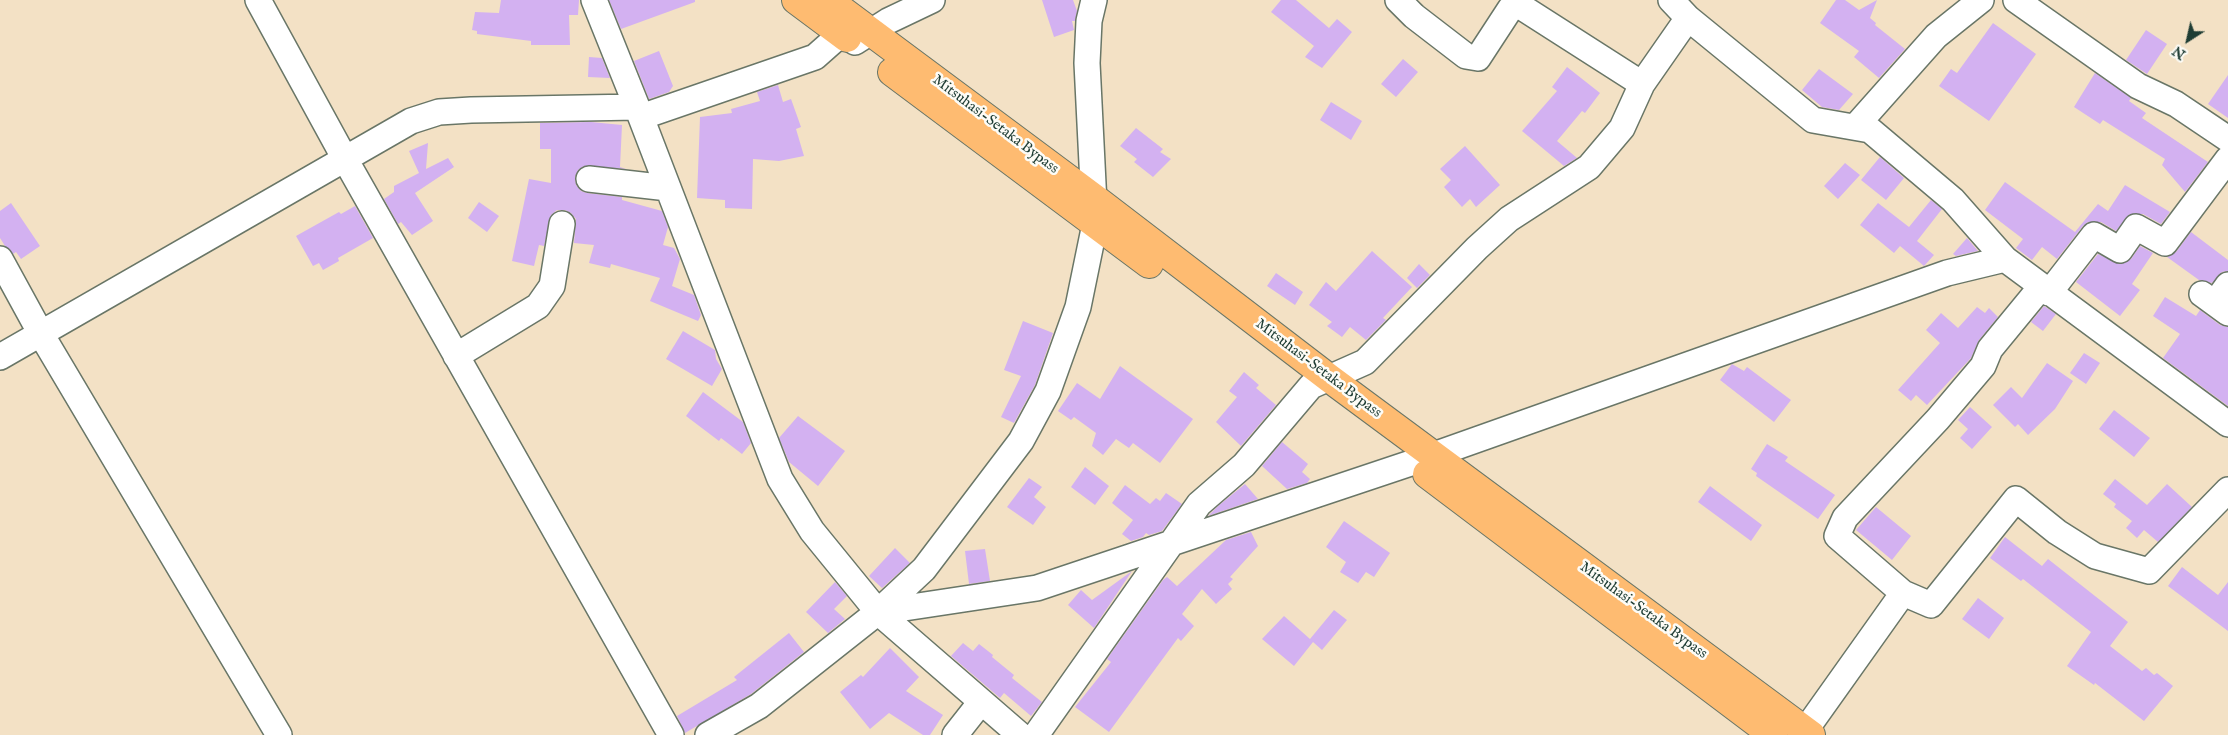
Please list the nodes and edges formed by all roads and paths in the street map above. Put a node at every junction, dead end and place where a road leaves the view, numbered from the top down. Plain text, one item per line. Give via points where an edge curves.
1 (258, 0) edge
2 (594, 0) edge
3 (796, 0) edge
4 (828, 0) edge
5 (932, 0) edge
6 (1398, 0) edge
7 (1670, 0) edge
8 (1981, 0) edge
9 (2016, 0) edge
10 (1092, 2) edge
11 (1688, 18) junction
12 (855, 36) junction
13 (1642, 84) junction
14 (639, 112) junction
15 (1856, 126) junction
16 (2228, 139) edge
17 (345, 159) junction
18 (2228, 159) edge
19 (589, 179) dead end
20 (668, 188) junction
21 (1094, 211) junction
22 (562, 224) dead end
23 (0, 259) edge
24 (2005, 259) junction
25 (2045, 290) junction
26 (41, 334) junction
27 (456, 356) junction
28 (0, 357) edge
29 (1320, 382) junction
30 (2228, 424) edge
31 (1421, 458) junction
32 (2228, 490) edge
33 (1170, 544) junction
34 (1903, 593) junction
35 (878, 612) junction
36 (980, 702) junction
37 (1806, 733) edge
38 (279, 735) edge
39 (671, 735) edge
40 (708, 735) edge
41 (956, 735) edge
42 (1020, 735) edge
43 (1036, 735) edge
44 (1773, 735) edge

1 - 17 street
2 - 14 street
3 - 12 highway, Mitsuhasi-Setaka Bypass
4 - 12 highway, Mitsuhasi-Setaka Bypass
5 - 12 street
6 - 13 street via 1466,56 1478,58 1510,9 1520,6
7 - 11 street
8 - 15 street via 1936,36
9 - 16 street via 2138,86 2176,104
10 - 21 street via 1087,63
11 - 13 street
11 - 15 street via 1813,120
12 - 14 street via 815,57
12 - 21 highway, Mitsuhasi-Setaka Bypass
13 - 29 street via 1622,128 1589,167 1509,219 1365,362
14 - 17 street via 439,112 412,121
14 - 20 street
15 - 24 street via 1870,130 1953,200
17 - 26 street
17 - 27 street
18 - 25 street via 2165,243 2136,227 2120,250 2094,235
19 - 20 street
20 - 35 street via 780,479 812,532
21 - 29 highway, Mitsuhasi-Setaka Bypass
21 - 35 street via 1078,307 1048,391 1021,441 989,485 924,569
22 - 27 street via 552,286 538,306
23 - 26 street
24 - 25 street
24 - 31 street via 1947,273
25 - 30 street
25 - 34 street via 1990,349 1984,366 1938,419 1845,518 1837,536
26 - 28 street
26 - 38 street
27 - 39 street
29 - 31 highway, Mitsuhasi-Setaka Bypass
29 - 33 street via 1244,465 1199,504
31 - 33 street
31 - 37 highway, Mitsuhasi-Setaka Bypass
31 - 44 highway, Mitsuhasi-Setaka Bypass
32 - 34 street via 2149,571 2095,556 2057,532 2016,499 1931,605
33 - 35 street via 1036,588
33 - 43 street
34 - 37 street
35 - 36 street
35 - 40 street via 759,706
36 - 41 street
36 - 42 street

